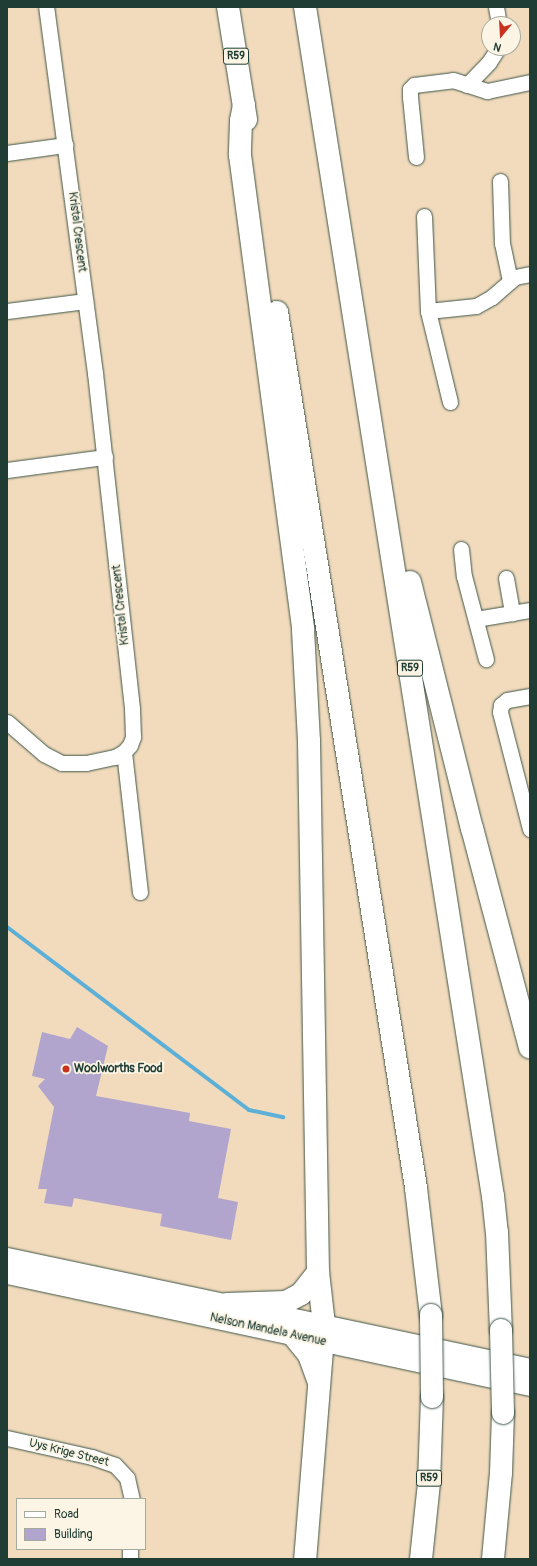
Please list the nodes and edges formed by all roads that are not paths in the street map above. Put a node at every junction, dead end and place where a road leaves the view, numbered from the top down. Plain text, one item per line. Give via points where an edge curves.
1 (46, 7) edge
2 (228, 7) edge
3 (305, 7) edge
4 (493, 56) edge
5 (530, 82) edge
6 (467, 85) junction
7 (244, 105) junction
8 (65, 145) junction
9 (7, 153) edge
10 (416, 157) dead end
11 (500, 181) dead end
12 (424, 216) dead end
13 (530, 274) edge
14 (510, 281) junction
15 (86, 301) junction
16 (7, 311) edge
17 (428, 311) junction
18 (450, 402) dead end
19 (105, 457) junction
20 (7, 470) edge
21 (384, 500) junction
22 (461, 549) dead end
23 (506, 578) dead end
24 (530, 610) edge
25 (512, 613) junction
26 (476, 619) junction
27 (486, 659) dead end
28 (530, 696) edge
29 (7, 722) edge
30 (124, 752) junction
31 (530, 830) edge
32 (140, 892) dead end
33 (530, 1047) edge
34 (7, 1257) edge
35 (318, 1272) junction
36 (7, 1274) edge
37 (227, 1304) junction
38 (324, 1334) junction
39 (293, 1335) junction
40 (530, 1368) edge
41 (319, 1385) junction
42 (530, 1386) edge
43 (7, 1438) edge
44 (132, 1498) edge
45 (305, 1559) edge
46 (421, 1559) edge
47 (493, 1559) edge

1 - 8 street, Kristal Crescent
2 - 7 highway, R59
3 - 21 highway, R59
4 - 6 street
5 - 6 street via 487,91
6 - 10 street via 448,80 411,87
7 - 35 highway via 240,155 303,630 310,772
7 - 46 highway, R59, bridge via 416,1188 431,1315 429,1484
8 - 9 street
8 - 15 street, Kristal Crescent
11 - 14 street via 502,243
12 - 17 street
13 - 14 street via 515,277
14 - 17 street via 492,297 476,306
15 - 16 street
15 - 19 street, Kristal Crescent
17 - 18 street
19 - 20 street
19 - 30 street, Kristal Crescent via 132,708 133,737
21 - 33 highway via 406,565
21 - 47 highway, R59, bridge via 493,1196 503,1413 501,1473
22 - 26 street via 464,576
23 - 25 street
24 - 25 street
25 - 26 street
26 - 27 street
28 - 31 street via 507,700 501,705 500,712
29 - 30 street via 56,762 86,763 115,757
30 - 32 street
34 - 37 street, Nelson Mandela Avenue
35 - 37 highway via 301,1294 286,1302
35 - 38 highway
36 - 39 street, Nelson Mandela Avenue
37 - 38 street, Nelson Mandela Avenue
38 - 39 street, Nelson Mandela Avenue
38 - 40 street, Nelson Mandela Avenue
38 - 41 highway
38 - 42 street, Nelson Mandela Avenue
39 - 41 highway via 309,1355
41 - 45 highway
43 - 44 street, Uys Krige Street via 92,1457 115,1465 128,1478

